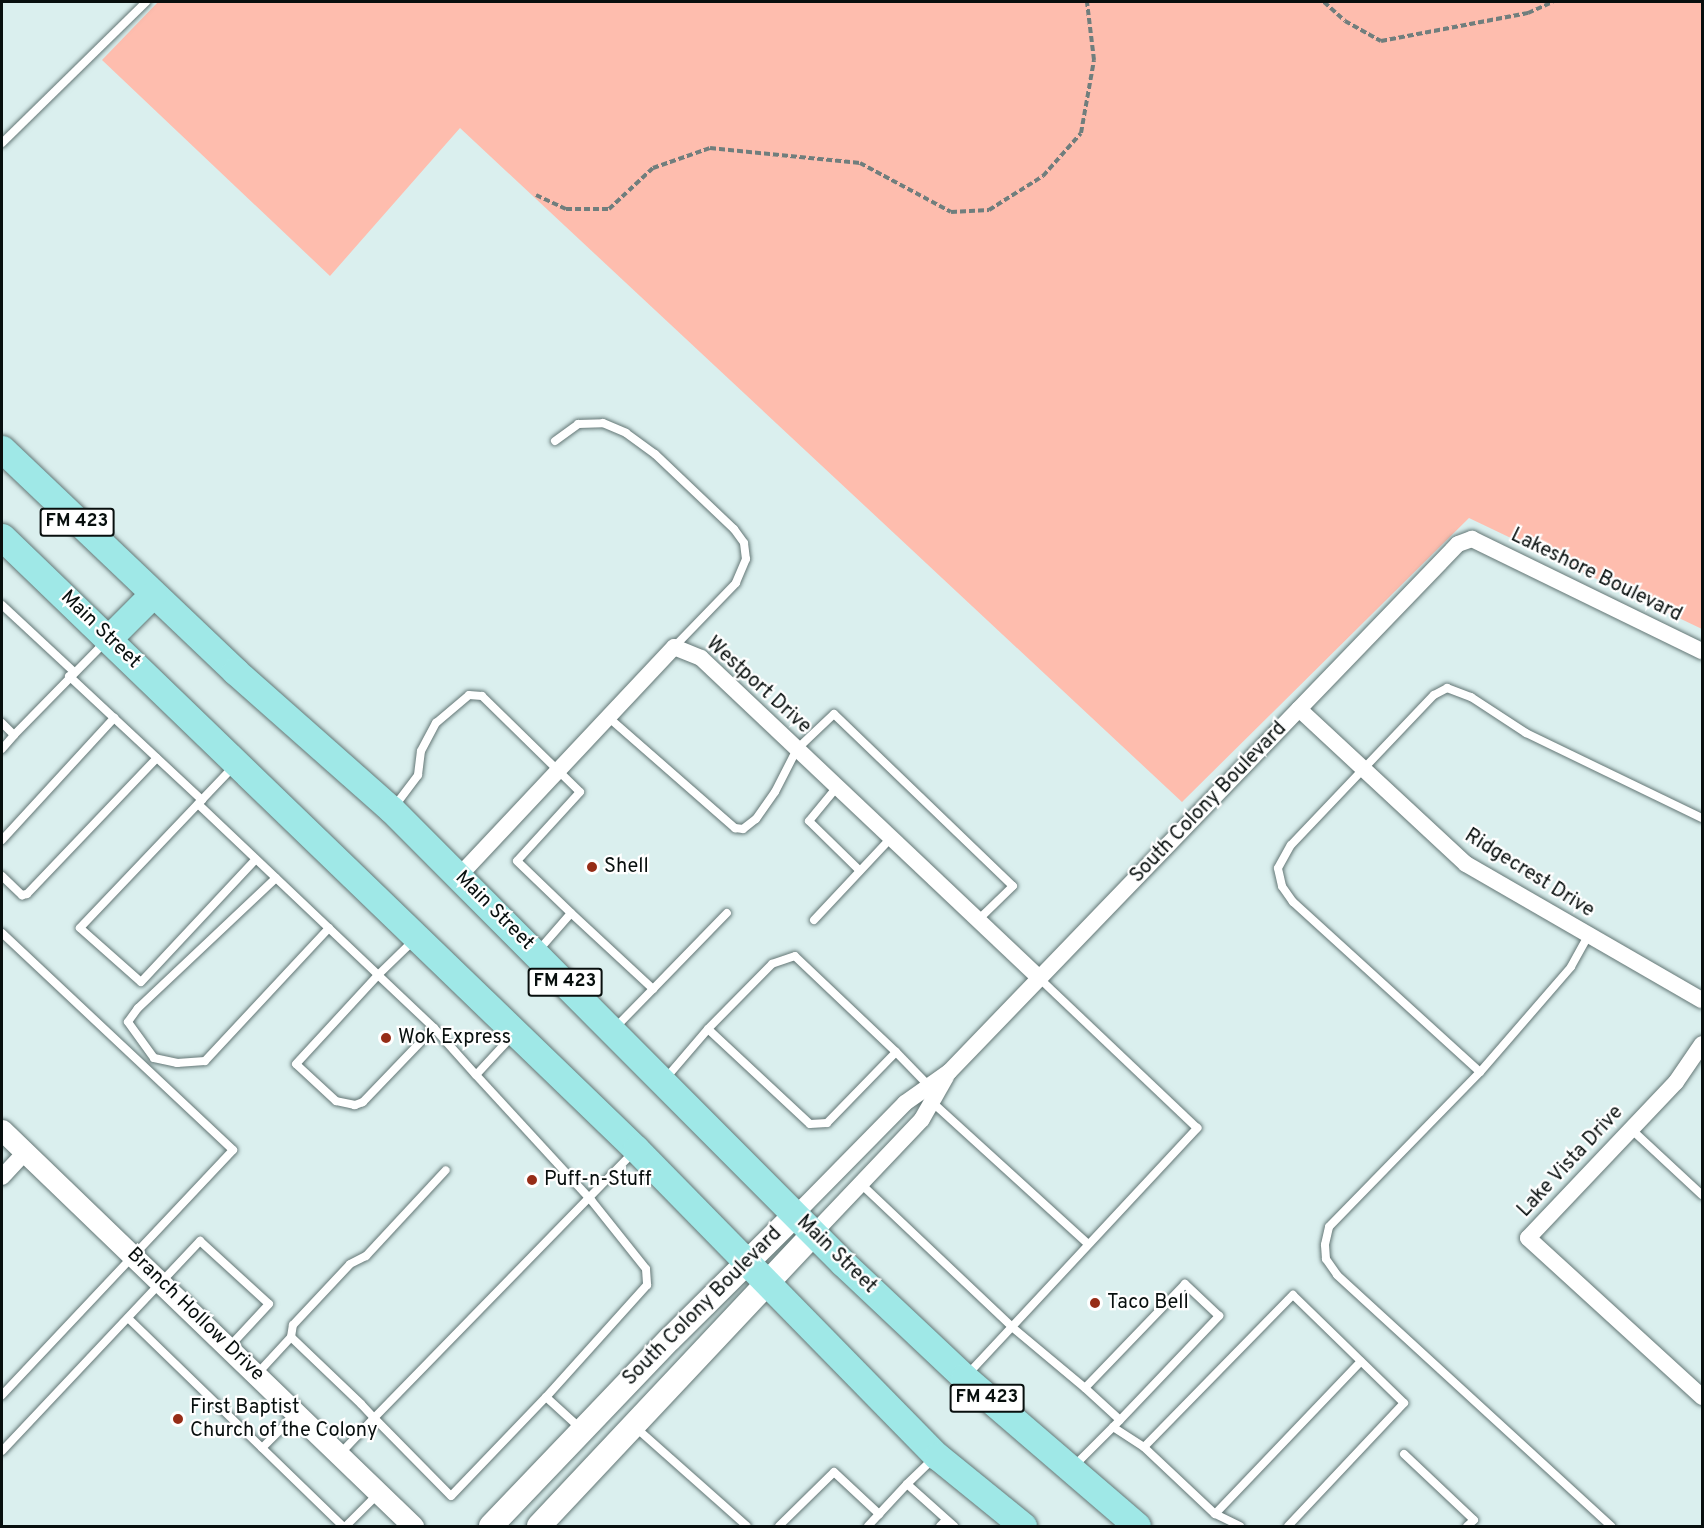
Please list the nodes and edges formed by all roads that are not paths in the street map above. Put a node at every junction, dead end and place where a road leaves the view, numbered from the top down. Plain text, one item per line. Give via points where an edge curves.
1 (146, 2) edge
2 (2, 143) edge
3 (555, 441) dead end
4 (2, 449) edge
5 (2, 537) edge
6 (1472, 539) joint
7 (153, 594) junction
8 (2, 605) edge
9 (109, 638) junction
10 (674, 646) junction
11 (1702, 651) edge
12 (72, 674) junction
13 (1299, 709) junction
14 (607, 715) junction
15 (114, 718) junction
16 (2, 723) edge
17 (14, 735) junction
18 (797, 748) junction
19 (2, 749) edge
20 (157, 758) junction
21 (237, 762) junction
22 (1363, 768) junction
23 (557, 769) junction
24 (837, 787) junction
25 (200, 802) junction
26 (391, 809) junction
27 (1702, 818) edge
28 (891, 838) junction
29 (2, 840) edge
30 (256, 859) junction
31 (861, 871) junction
32 (2, 876) edge
33 (459, 876) junction
34 (276, 878) junction
35 (571, 913) junction
36 (726, 913) dead end
37 (814, 920) dead end
38 (978, 920) junction
39 (329, 928) junction
40 (2, 933) edge
41 (1588, 936) junction
42 (417, 937) junction
43 (537, 953) junction
44 (378, 975) junction
45 (1039, 978) junction
46 (653, 988) junction
47 (1702, 1000) edge
48 (434, 1028) junction
49 (613, 1029) junction
50 (708, 1029) junction
51 (516, 1032) junction
52 (1702, 1044) edge
53 (896, 1052) junction
54 (1480, 1072) junction
55 (476, 1075) junction
56 (663, 1081) junction
57 (931, 1094) junction
58 (2, 1130) edge
59 (1631, 1130) junction
60 (636, 1149) junction
61 (25, 1152) junction
62 (446, 1170) dead end
63 (2, 1177) edge
64 (861, 1184) junction
65 (1702, 1195) edge
66 (591, 1200) junction
67 (804, 1224) junction
68 (1088, 1244) junction
69 (134, 1254) junction
70 (747, 1262) junction
71 (162, 1282) junction
72 (768, 1284) junction
73 (128, 1318) junction
74 (1012, 1327) junction
75 (291, 1337) junction
76 (229, 1347) junction
77 (1361, 1361) junction
78 (256, 1374) junction
79 (964, 1377) junction
80 (1085, 1388) junction
81 (2, 1395) edge
82 (546, 1397) junction
83 (1702, 1397) edge
84 (297, 1413) junction
85 (374, 1418) junction
86 (1117, 1424) junction
87 (634, 1427) junction
88 (583, 1430) junction
89 (1144, 1447) junction
90 (262, 1448) junction
91 (2, 1450) edge
92 (1404, 1454) dead end
93 (339, 1455) junction
94 (936, 1456) junction
95 (1070, 1471) junction
96 (908, 1484) junction
97 (379, 1493) junction
98 (879, 1514) junction
99 (1215, 1514) junction
100 (943, 1523) edge
101 (345, 1527) edge
102 (413, 1527) edge
103 (491, 1527) edge
104 (539, 1527) edge
105 (747, 1527) edge
106 (779, 1527) edge
107 (868, 1527) edge
108 (954, 1527) edge
109 (1023, 1527) edge
110 (1137, 1527) edge
111 (1240, 1527) edge
112 (1288, 1527) edge
113 (1467, 1527) edge
114 (1611, 1527) edge

1 - 2 lane
3 - 10 lane via 578,424 603,423 626,433 655,453 744,543 746,559 736,583 716,608
4 - 7 main road, Main Street / FM 423
5 - 9 main road, Main Street / FM 423
6 - 11 street, Lakeshore Boulevard
6 - 13 street, South Colony Boulevard via 1444,554
7 - 9 main road
7 - 26 main road, Main Street / FM 423
8 - 12 lane
9 - 12 lane
9 - 21 main road, Main Street / FM 423
10 - 14 street, Westport Drive
10 - 18 street, Westport Drive via 702,658
12 - 15 lane
12 - 17 lane
13 - 22 street, Ridgecrest Drive
13 - 45 street, South Colony Boulevard
14 - 18 lane via 735,828 743,830 775,792
14 - 23 street, Westport Drive
15 - 20 lane
15 - 29 lane
16 - 17 lane
17 - 19 lane
18 - 24 street, Westport Drive
18 - 38 lane via 834,714 1013,886
20 - 25 lane
20 - 32 lane via 27,894 22,895
21 - 25 lane
21 - 42 main road, Main Street / FM 423
22 - 27 lane via 1434,695 1447,688 1471,697 1527,733
22 - 41 street, Ridgecrest Drive via 1466,864
22 - 54 lane via 1291,845 1278,868 1282,886 1293,902
23 - 26 lane via 495,705 482,696 469,695 436,723 421,751 418,775
23 - 33 street, Westport Drive
23 - 35 lane via 580,792 517,861
24 - 28 street, Westport Drive
24 - 31 lane via 811,815 811,825
25 - 30 lane
25 - 30 lane via 80,928 141,982
26 - 33 main road, Main Street / FM 423
28 - 31 lane
28 - 38 street, Westport Drive
30 - 34 lane
31 - 37 lane
33 - 43 main road, Main Street / FM 423
34 - 39 lane
34 - 39 lane via 138,1008 128,1022 154,1058 177,1063 205,1061
35 - 43 lane
35 - 46 lane
36 - 46 lane
38 - 45 street, Westport Drive
39 - 44 lane
40 - 69 lane via 233,1150
41 - 47 street, Ridgecrest Drive
41 - 54 lane via 1571,967
42 - 44 lane
42 - 51 main road, Main Street / FM 423
43 - 49 main road, Main Street / FM 423
44 - 48 lane
44 - 48 lane via 297,1064 336,1101 355,1105 363,1102
45 - 57 street, South Colony Boulevard
45 - 68 lane via 1197,1128
46 - 49 lane
48 - 55 lane
49 - 56 main road, Main Street / FM 423
50 - 53 lane via 772,964 795,956
50 - 53 lane via 810,1124 827,1123
50 - 56 lane
51 - 55 lane
51 - 60 main road, Main Street / FM 423
52 - 59 street, Lake Vista Drive via 1676,1082
53 - 57 lane
54 - 114 lane via 1329,1227 1326,1259 1337,1275
55 - 66 lane
56 - 67 main road, Main Street / FM 423
57 - 64 street, South Colony Boulevard via 922,1119
57 - 67 street, South Colony Boulevard via 905,1103
57 - 68 lane
58 - 61 street, Branch Hollow Drive
59 - 65 lane
59 - 83 street, Lake Vista Drive via 1528,1238
60 - 66 lane
60 - 70 main road, Main Street / FM 423
61 - 63 street
61 - 69 street, Branch Hollow Drive
62 - 75 lane via 366,1256 350,1264 292,1325
64 - 67 street, South Colony Boulevard
64 - 74 lane
66 - 82 lane via 646,1269 647,1285
66 - 85 lane
67 - 70 main road, South Colony Boulevard
67 - 72 main road, South Colony Boulevard
67 - 79 main road, Main Street / FM 423
68 - 74 lane
69 - 71 street, Branch Hollow Drive
69 - 81 lane
70 - 72 main road, Main Street / FM 423
70 - 88 main road, South Colony Boulevard
71 - 73 lane
71 - 76 street, Branch Hollow Drive
71 - 76 lane via 200,1241 269,1304
72 - 87 main road, South Colony Boulevard
72 - 94 main road, Main Street / FM 423
73 - 90 lane
73 - 91 lane
74 - 79 lane
74 - 80 lane
75 - 78 lane
75 - 85 lane
76 - 78 street, Branch Hollow Drive
77 - 89 lane via 1293,1295
77 - 99 lane
77 - 112 lane via 1404,1403
78 - 84 street, Branch Hollow Drive
79 - 95 main road, Main Street / FM 423
80 - 86 lane
80 - 86 lane via 1185,1284 1219,1316
82 - 85 lane via 451,1496
82 - 88 lane
84 - 90 lane
84 - 93 street, Branch Hollow Drive
85 - 93 lane
86 - 89 lane
86 - 95 lane
87 - 104 main road, South Colony Boulevard
87 - 105 lane
88 - 103 main road, South Colony Boulevard
89 - 99 lane
90 - 101 lane
92 - 113 lane via 1474,1520
93 - 97 street, Branch Hollow Drive
94 - 96 lane
94 - 109 main road, Main Street / FM 423
95 - 110 main road, Main Street / FM 423
96 - 98 lane
96 - 100 lane
97 - 101 lane
97 - 102 street, Branch Hollow Drive
98 - 106 lane via 834,1472
98 - 107 lane
99 - 111 lane
100 - 108 lane

